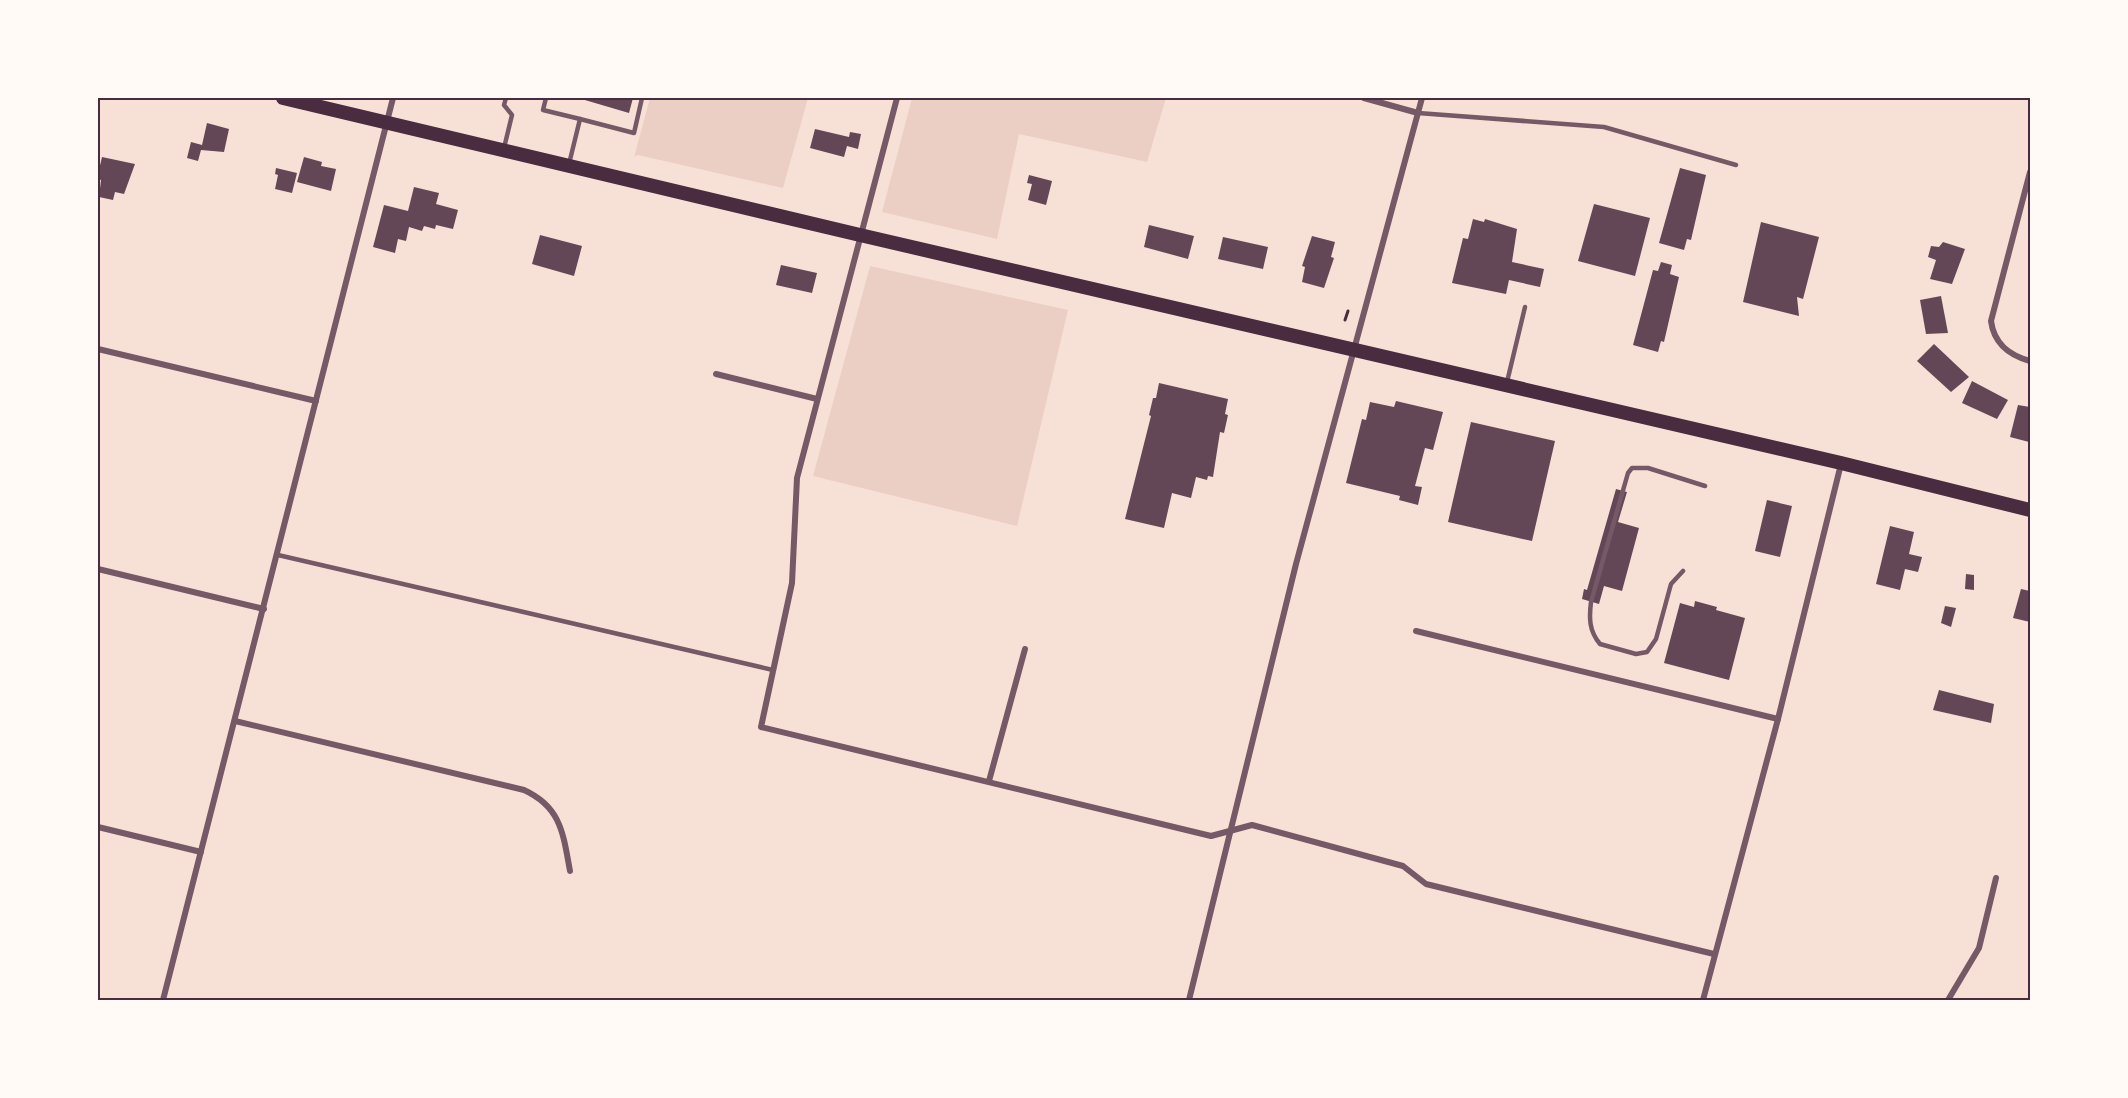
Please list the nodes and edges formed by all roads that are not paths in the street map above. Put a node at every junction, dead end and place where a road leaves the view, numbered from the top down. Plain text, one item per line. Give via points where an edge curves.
1 (283, 98) edge
2 (393, 98) edge
3 (506, 98) edge
4 (546, 98) edge
5 (642, 98) edge
6 (897, 98) edge
7 (1364, 98) edge
8 (1422, 98) edge
9 (1418, 113) junction
10 (580, 119) junction
11 (387, 122) junction
12 (504, 149) junction
13 (569, 164) junction
14 (1736, 165) dead end
15 (2031, 172) edge
16 (860, 235) junction
17 (1525, 307) dead end
18 (1355, 349) junction
19 (98, 350) edge
20 (2031, 361) edge
21 (716, 374) dead end
22 (1506, 384) junction
23 (817, 399) junction
24 (316, 401) junction
25 (1841, 463) junction
26 (1705, 486) dead end
27 (2031, 510) edge
28 (278, 555) junction
29 (98, 569) edge
30 (1683, 571) dead end
31 (264, 609) junction
32 (1416, 631) dead end
33 (1025, 649) dead end
34 (773, 670) junction
35 (1778, 719) junction
36 (235, 721) junction
37 (989, 781) junction
38 (98, 827) edge
39 (1230, 831) junction
40 (201, 852) junction
41 (570, 871) dead end
42 (1996, 878) dead end
43 (1714, 954) junction
44 (163, 1000) edge
45 (1190, 1000) edge
46 (1703, 1000) edge
47 (1948, 1000) edge

1 - 11 main road
2 - 11 street
3 - 12 lane via 504,105 512,115
4 - 10 lane via 543,110
5 - 10 lane via 634,133
6 - 16 street
7 - 9 street
8 - 9 street
9 - 14 lane via 1604,127
9 - 18 street
10 - 13 lane
11 - 12 main road
11 - 24 street
12 - 13 main road
13 - 16 main road
15 - 20 street via 1991,321 1995,338 2010,353
16 - 18 main road
16 - 23 street
17 - 22 lane
18 - 22 main road
18 - 39 street via 1296,564
19 - 24 street
21 - 23 street
22 - 25 main road
23 - 34 street via 797,478 792,583
24 - 28 street
25 - 27 main road
25 - 35 street
26 - 30 lane via 1639,467 1628,473 1591,602 1589,620 1600,644 1636,654 1647,652 1656,639 1671,584
28 - 31 street
28 - 34 lane
29 - 31 street
31 - 36 street
32 - 35 street
33 - 37 street
34 - 37 street via 761,727
35 - 43 street
36 - 40 street
36 - 41 street via 524,790 543,799 555,812
37 - 39 street via 1211,836
38 - 40 street
39 - 43 street via 1252,825 1403,866 1426,884
39 - 45 street
40 - 44 street
42 - 47 street via 1978,948
43 - 46 street

